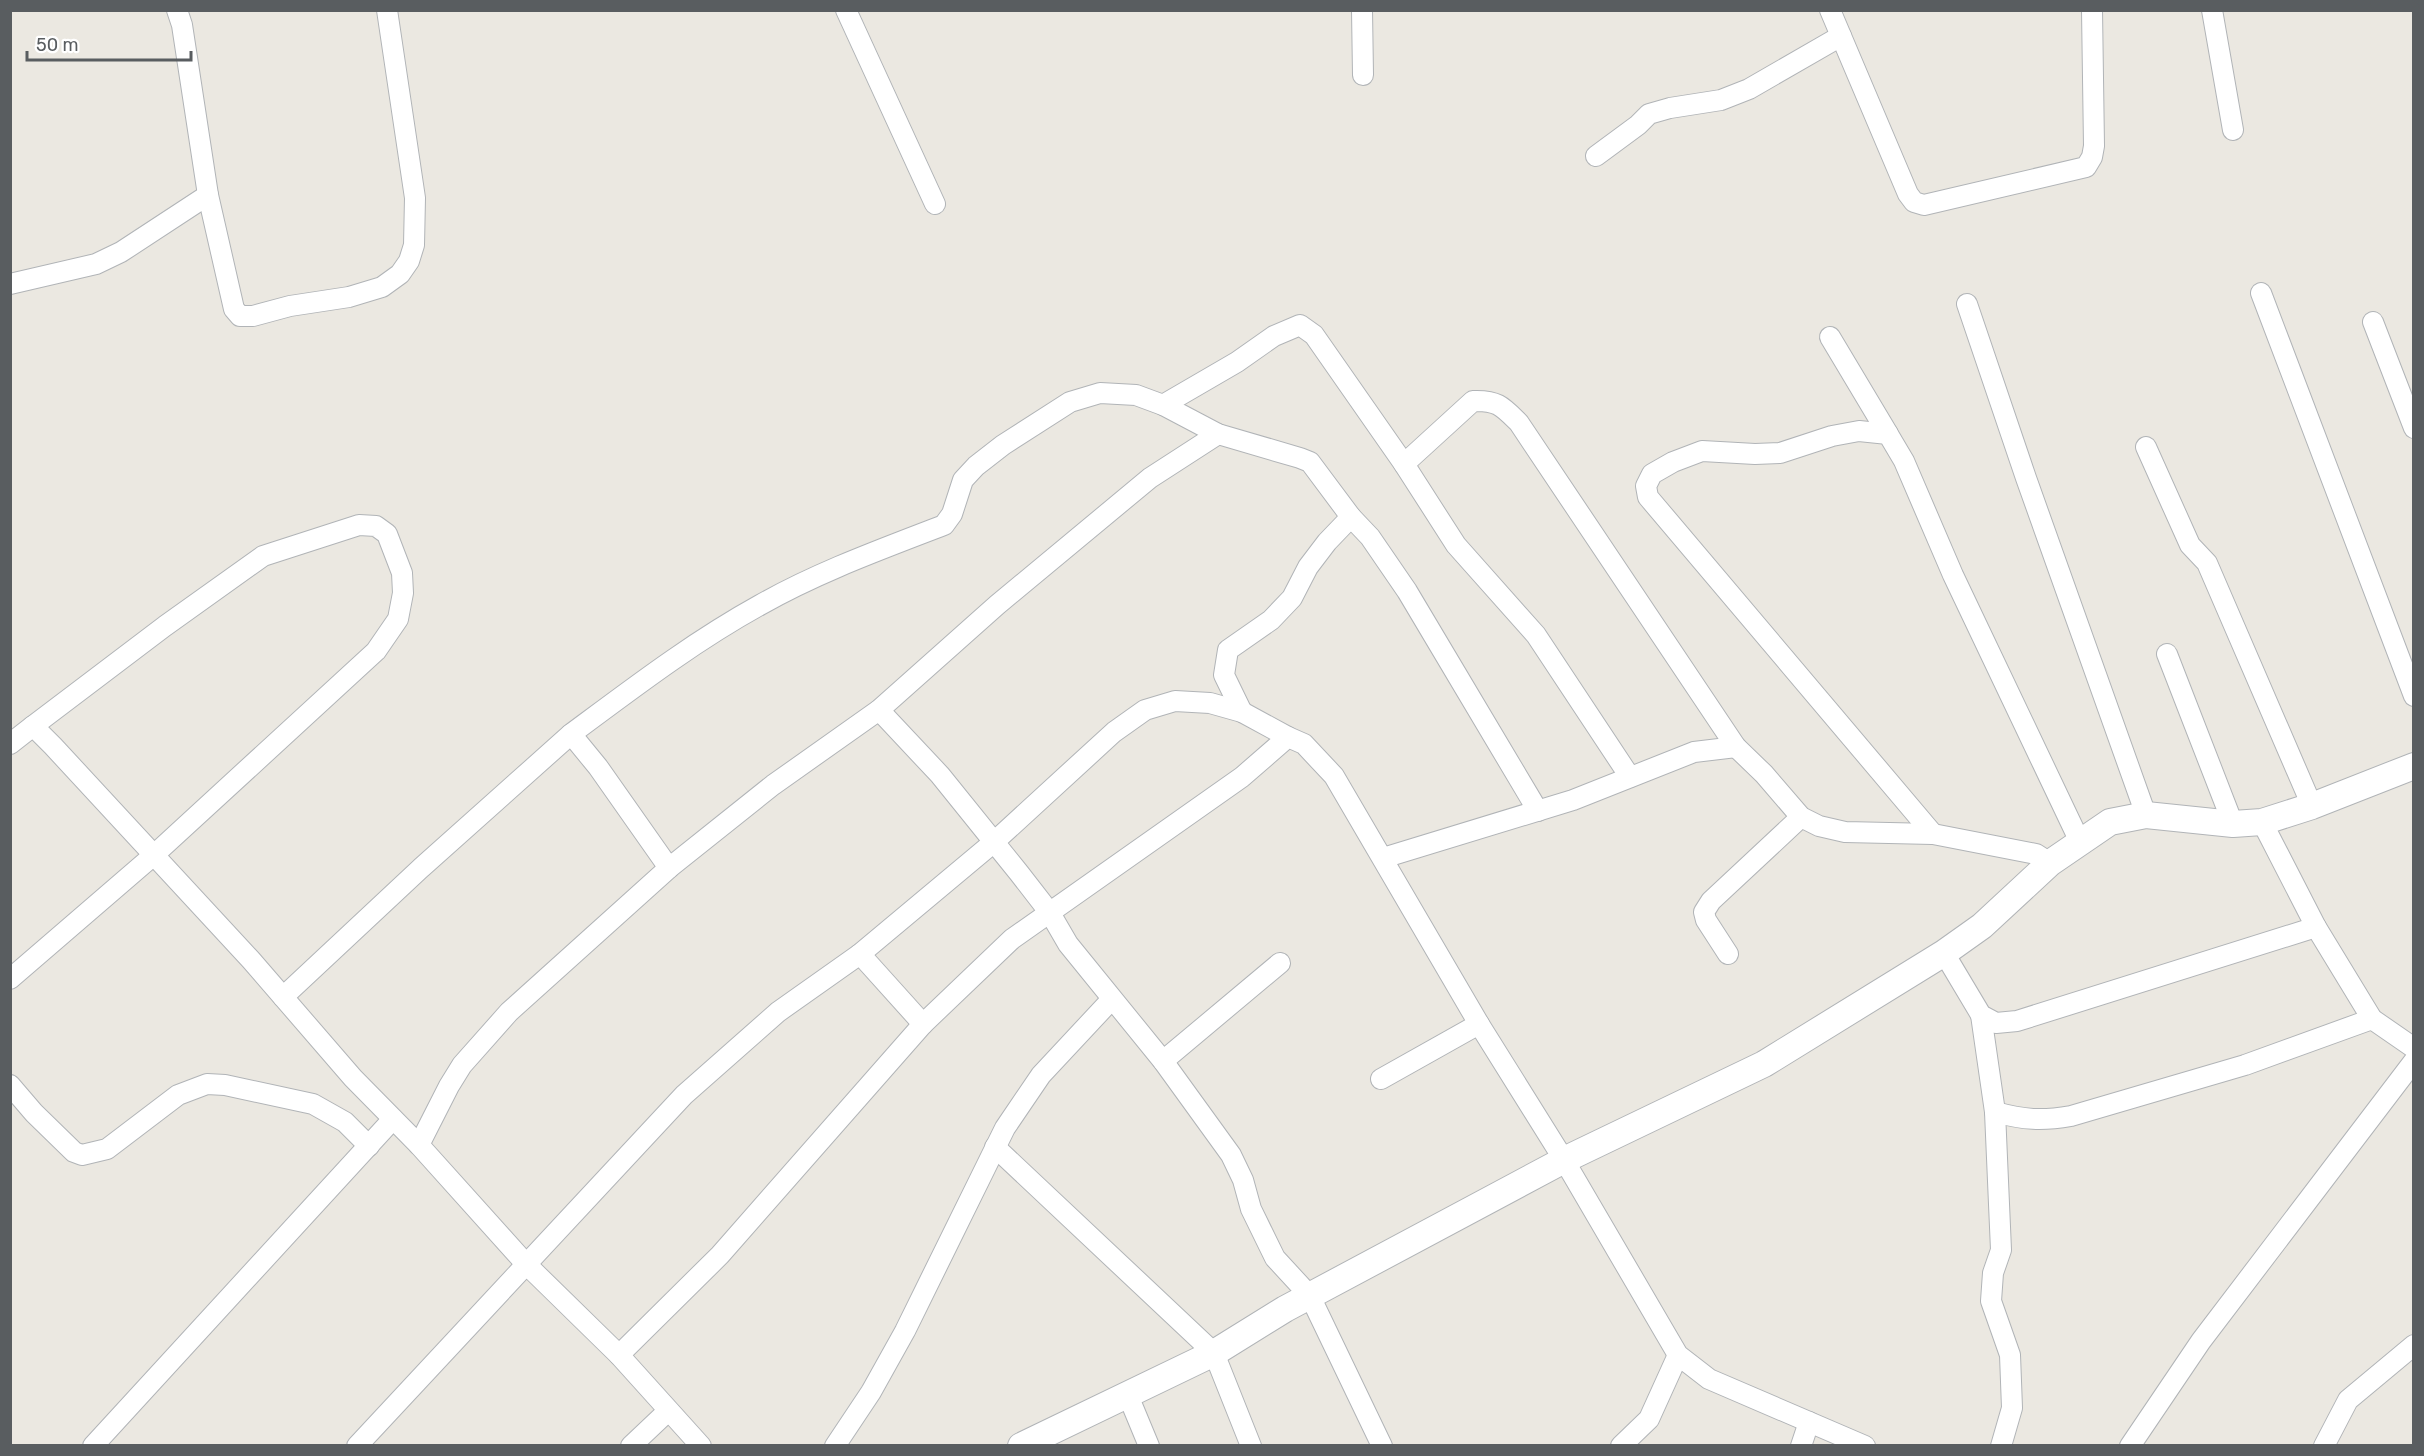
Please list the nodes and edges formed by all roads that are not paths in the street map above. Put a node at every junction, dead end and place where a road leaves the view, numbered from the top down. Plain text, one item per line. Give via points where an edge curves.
1 (177, 10) edge
2 (387, 10) edge
3 (846, 10) edge
4 (1362, 10) edge
5 (1830, 10) edge
6 (2092, 10) edge
7 (2212, 10) edge
8 (1841, 36) junction
9 (1363, 75) dead end
10 (2233, 130) dead end
11 (1596, 156) dead end
12 (208, 195) junction
13 (934, 204) dead end
14 (10, 284) edge
15 (2260, 293) dead end
16 (1967, 304) dead end
17 (2373, 322) dead end
18 (1830, 338) dead end
19 (1163, 405) junction
20 (2414, 428) edge
21 (1218, 434) junction
22 (1888, 434) junction
23 (2146, 447) dead end
24 (1404, 464) junction
25 (1351, 518) junction
26 (2167, 654) dead end
27 (2414, 696) edge
28 (879, 710) junction
29 (1242, 712) junction
30 (33, 726) junction
31 (571, 734) junction
32 (1288, 737) junction
33 (10, 744) edge
34 (1736, 747) junction
35 (2414, 766) edge
36 (1630, 777) junction
37 (2312, 806) junction
38 (1538, 811) junction
39 (2146, 815) junction
40 (1801, 817) junction
41 (2262, 822) junction
42 (2234, 824) junction
43 (1933, 834) junction
44 (994, 842) junction
45 (2080, 842) junction
46 (155, 854) junction
47 (1383, 858) junction
48 (2050, 863) junction
49 (669, 868) junction
50 (1050, 913) junction
51 (2316, 927) junction
52 (1944, 953) junction
53 (860, 954) junction
54 (1728, 954) dead end
55 (1280, 963) dead end
56 (10, 980) edge
57 (283, 997) junction
58 (1111, 1000) junction
59 (1981, 1015) junction
60 (2372, 1019) junction
61 (923, 1024) junction
62 (1479, 1024) junction
63 (2414, 1048) edge
64 (2414, 1060) edge
65 (1163, 1061) junction
66 (1381, 1079) dead end
67 (10, 1085) edge
68 (1995, 1112) junction
69 (393, 1119) junction
70 (419, 1145) junction
71 (369, 1146) junction
72 (995, 1147) junction
73 (1564, 1160) junction
74 (526, 1264) junction
75 (1310, 1296) junction
76 (2414, 1345) edge
77 (1214, 1353) junction
78 (619, 1355) junction
79 (1678, 1355) junction
80 (1127, 1393) junction
81 (668, 1411) junction
82 (1809, 1422) junction
83 (93, 1446) edge
84 (357, 1446) edge
85 (631, 1446) edge
86 (701, 1446) edge
87 (835, 1446) edge
88 (1021, 1446) edge
89 (1149, 1446) edge
90 (1251, 1446) edge
91 (1382, 1446) edge
92 (1621, 1446) edge
93 (1801, 1446) edge
94 (1865, 1446) edge
95 (2001, 1446) edge
96 (2130, 1446) edge
97 (2324, 1446) edge

1 - 12 street
2 - 12 street via 415,198 414,245 400,274 382,287 349,297 240,316 234,309
3 - 13 street
4 - 9 street
5 - 8 street
6 - 8 street via 2094,146 2086,167 1924,205 1914,202 1908,194
7 - 10 street
8 - 11 street via 1749,89 1721,100 1649,114
12 - 14 street via 96,264
15 - 27 street
16 - 39 street
17 - 20 street
18 - 22 street
19 - 21 street
19 - 24 street via 1274,336 1300,325 1314,335
19 - 31 street via 1136,395 1100,393 1070,402 976,466 963,480 952,514 944,525 762,603 690,646
21 - 25 street via 1310,462
21 - 28 street via 1150,478 997,605
22 - 43 street via 1859,431 1780,453 1702,451 1652,474 1646,486 1648,497
22 - 45 street
23 - 37 street via 2190,544 2207,563
24 - 34 street via 1473,401 1498,403 1519,423
24 - 36 street via 1456,545 1536,635
25 - 29 street via 1308,567 1292,598 1271,620 1228,651 1224,675
25 - 38 street via 1370,537 1407,591
26 - 42 street
28 - 44 street via 940,775
28 - 49 street via 773,785
29 - 32 street
29 - 44 street via 1210,703 1175,701 1145,710 1095,747
30 - 33 street
30 - 46 street
30 - 46 street via 263,556 359,525 376,526 387,534 402,573 403,592 398,619 376,651
31 - 49 street
31 - 57 street
32 - 47 street via 1304,744 1334,776
32 - 50 street via 1242,777
34 - 36 street via 1694,752
34 - 40 street
35 - 37 street
36 - 38 street
37 - 41 street
38 - 47 street
39 - 42 street
39 - 45 street via 2110,822
40 - 43 street via 1845,832
40 - 54 street via 1704,912
41 - 42 street
41 - 51 street
43 - 48 street via 2036,854
44 - 50 street
44 - 53 street
45 - 48 street
46 - 56 street
46 - 57 street
47 - 62 street
48 - 52 street via 1982,926
49 - 70 street via 509,1012 462,1065
50 - 58 street via 1068,945
50 - 61 street via 1012,939
51 - 59 street via 2017,1021 1996,1023
51 - 60 street
52 - 59 street
52 - 73 street via 1764,1064
53 - 61 street
53 - 74 street via 778,1012 684,1095
55 - 65 street
57 - 69 street
58 - 65 street
58 - 72 street via 1041,1075
59 - 68 street
60 - 63 street
60 - 68 street via 2245,1065 2072,1116 2045,1121
61 - 78 street via 720,1255
62 - 66 street
62 - 73 street
64 - 96 street via 2201,1341
65 - 75 street via 1232,1155 1251,1209 1275,1258
67 - 71 street via 42,1121 82,1155 107,1149 178,1095 207,1084 313,1104 345,1122
68 - 95 street via 2001,1250 1993,1274 1991,1301 2010,1355 2012,1408
69 - 70 street
69 - 71 street
70 - 74 street
71 - 83 street
72 - 77 street
72 - 87 street via 905,1331
73 - 75 street
73 - 79 street
74 - 78 street
74 - 84 street
75 - 77 street
75 - 91 street
76 - 97 street via 2348,1400
77 - 80 street
77 - 90 street
78 - 81 street
79 - 82 street via 1709,1380
79 - 92 street via 1649,1419
80 - 88 street
80 - 89 street
81 - 85 street
81 - 86 street
82 - 93 street
82 - 94 street

